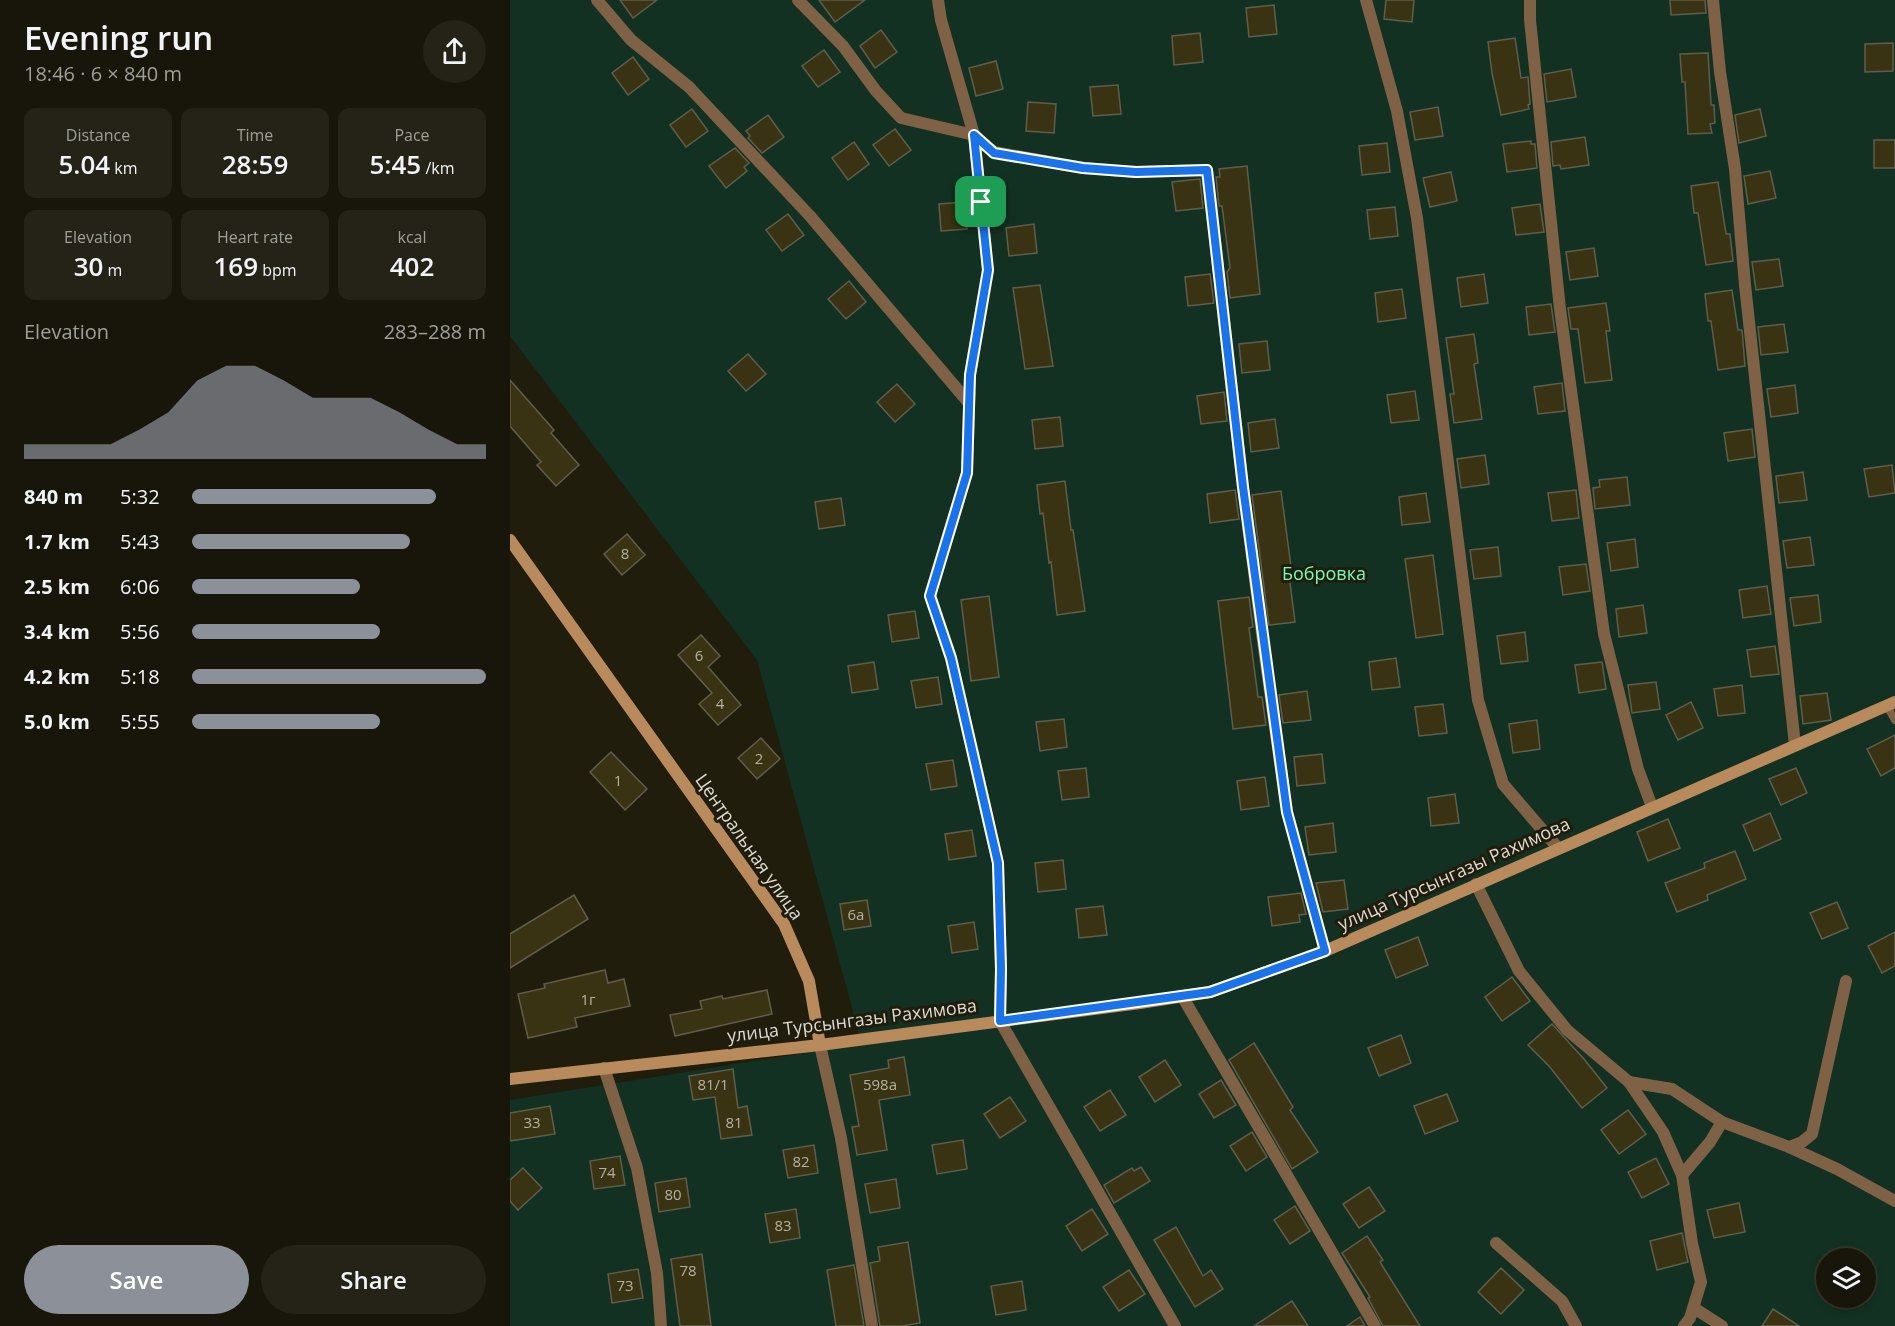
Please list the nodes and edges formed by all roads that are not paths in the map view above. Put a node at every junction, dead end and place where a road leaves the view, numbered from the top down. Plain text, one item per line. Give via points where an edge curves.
1 (597, 0) edge
2 (798, 0) edge
3 (938, 0) edge
4 (1366, 0) edge
5 (1530, 0) edge
6 (1713, 0) edge
7 (974, 135) junction
8 (969, 403) junction
9 (510, 540) edge
10 (1891, 704) edge
11 (1895, 720) edge
12 (1795, 745) junction
13 (1652, 807) junction
14 (1558, 848) junction
15 (1476, 884) junction
16 (1325, 951) junction
17 (1846, 981) dead end
18 (1182, 996) junction
19 (1000, 1021) junction
20 (820, 1045) junction
21 (604, 1068) junction
22 (510, 1079) edge
23 (1629, 1082) junction
24 (1722, 1122) junction
25 (1789, 1147) junction
26 (1682, 1175) junction
27 (1895, 1201) edge
28 (1496, 1243) dead end
29 (1694, 1308) junction
30 (662, 1326) edge
31 (872, 1326) edge
32 (1175, 1326) edge
33 (1375, 1326) edge
34 (1576, 1326) edge
35 (1684, 1326) edge
36 (1722, 1326) edge

1 - 8 street via 631,40 689,87 810,216
2 - 7 street via 843,46 902,118
3 - 7 street
4 - 14 street via 1397,111 1417,218 1478,700 1503,784
5 - 13 street via 1560,309 1604,634 1638,769
6 - 12 street via 1735,168
7 - 8 street via 988,270
7 - 16 street via 994,153 1083,168 1136,172 1207,170 1243,487 1286,800
8 - 19 street via 967,473 930,596 951,658 998,863
9 - 20 street, Центральная улица via 784,924 808,981
10 - 11 lane
10 - 12 street, улица Турсынгазы Рахимова
12 - 13 street, улица Турсынгазы Рахимова
13 - 14 street, улица Турсынгазы Рахимова
14 - 15 street, улица Турсынгазы Рахимова
15 - 16 street, улица Турсынгазы Рахимова
15 - 23 street via 1519,971 1567,1030
16 - 18 street, улица Турсынгазы Рахимова via 1210,992
17 - 25 street via 1812,1134
18 - 19 street, улица Турсынгазы Рахимова
18 - 33 street
19 - 20 street, улица Турсынгазы Рахимова
19 - 32 street
20 - 21 street, улица Турсынгазы Рахимова
20 - 31 street, Центральная улица via 841,1138
21 - 22 street, улица Турсынгазы Рахимова
21 - 30 street via 637,1168 657,1273
23 - 24 street via 1672,1089
23 - 26 street via 1663,1132
24 - 25 street
24 - 26 street
25 - 27 street via 1837,1168
26 - 29 street via 1701,1282
28 - 34 street via 1562,1301
29 - 35 street
29 - 36 street

